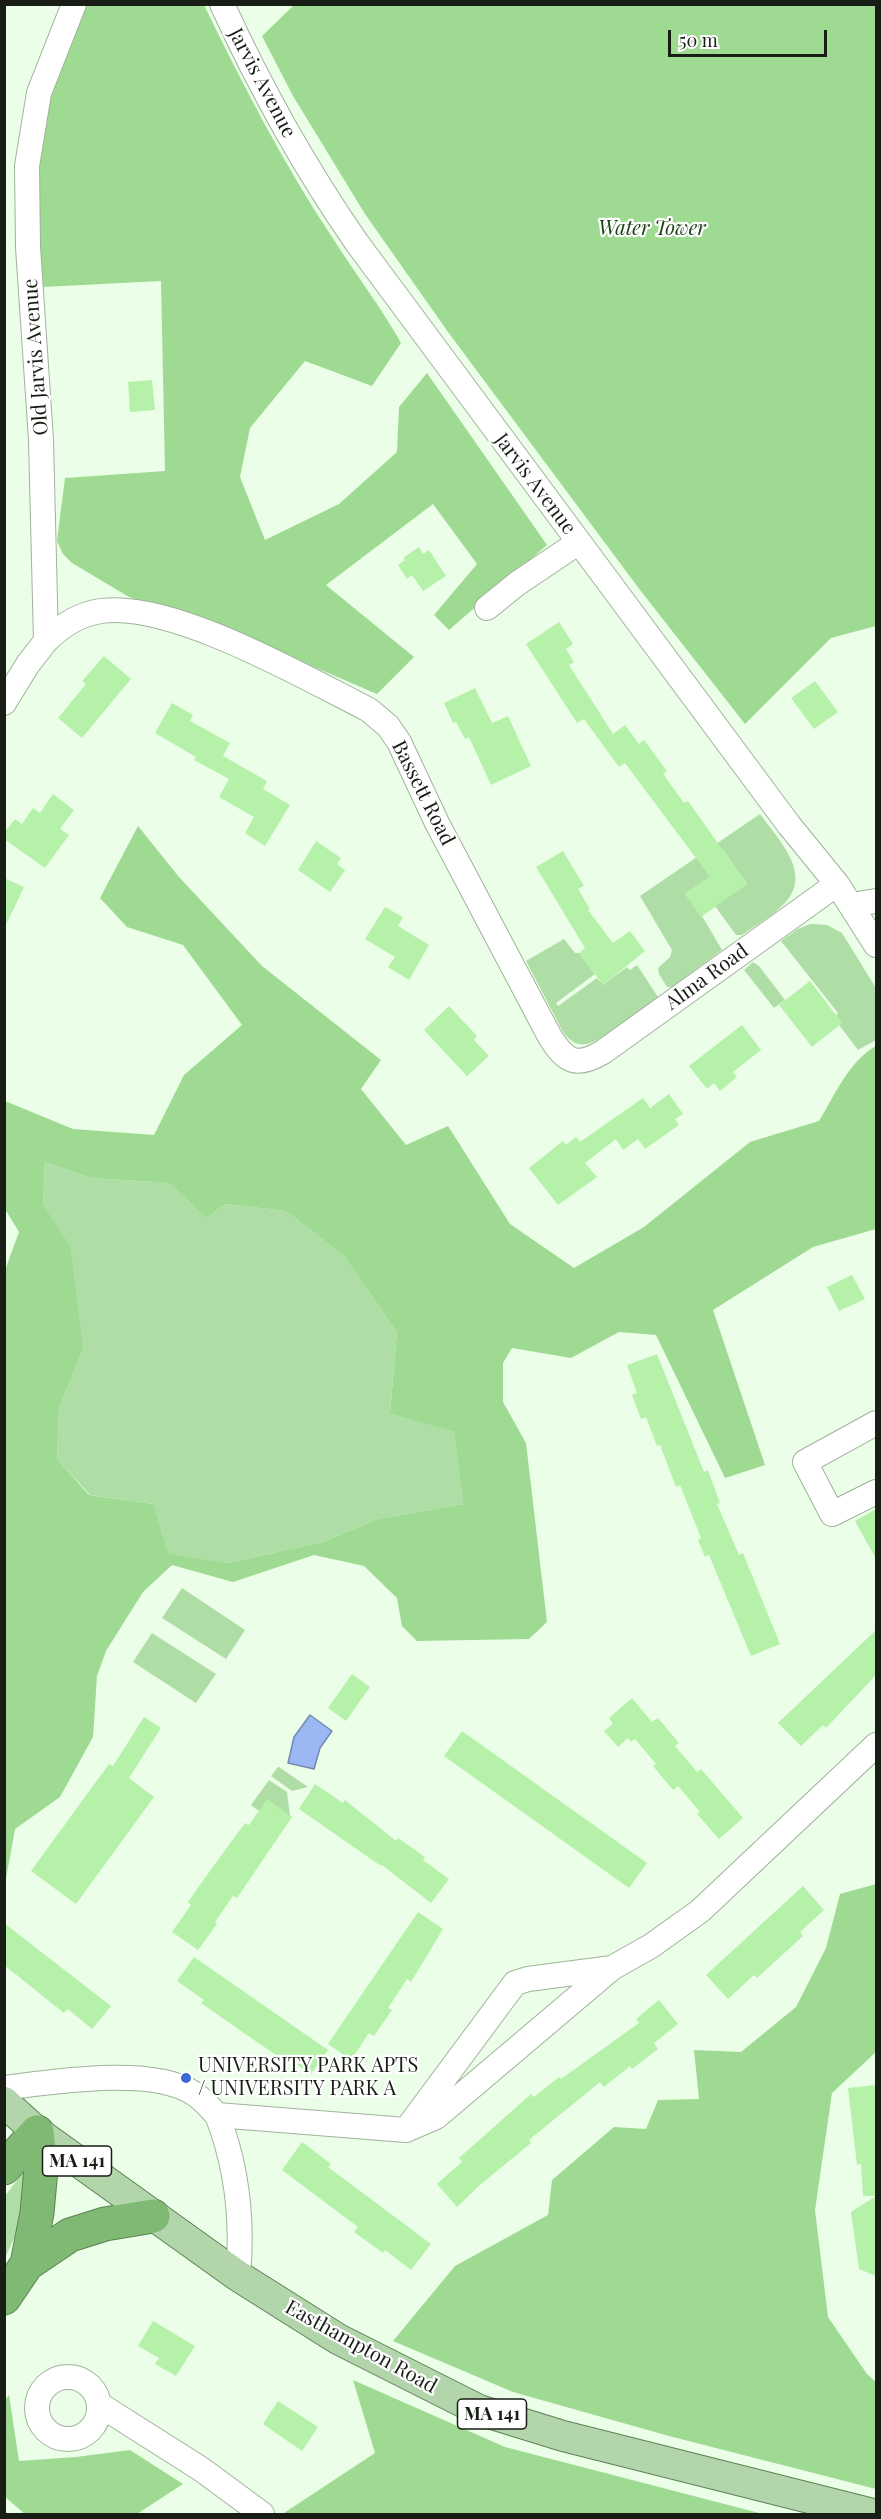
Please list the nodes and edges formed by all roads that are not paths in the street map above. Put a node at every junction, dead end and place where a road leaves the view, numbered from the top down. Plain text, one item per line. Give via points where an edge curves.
1 (74, 4) edge
2 (222, 4) edge
3 (579, 542) junction
4 (486, 608) dead end
5 (46, 641) junction
6 (4, 703) edge
7 (837, 884) junction
8 (876, 901) edge
9 (852, 905) junction
10 (876, 945) edge
11 (574, 1060) joint
12 (876, 1422) edge
13 (876, 1492) edge
14 (876, 1745) edge
15 (612, 1968) junction
16 (4, 2088) edge
17 (4, 2102) edge
18 (217, 2115) junction
19 (406, 2130) junction
20 (37, 2132) junction
21 (4, 2168) edge
22 (153, 2216) junction
23 (27, 2264) junction
24 (238, 2276) junction
25 (4, 2298) edge
26 (99, 2405) dead end
27 (262, 2514) edge
28 (873, 2514) edge

1 - 5 street, Old Jarvis Avenue via 39,93 27,166 28,247 41,440
2 - 3 street, Jarvis Avenue via 277,112 339,216
3 - 4 street
3 - 7 street, Jarvis Avenue
5 - 6 street
5 - 11 street, Bassett Road via 87,614 118,610 152,615 240,646 369,710 399,742 437,823 545,1027 558,1050
7 - 9 street, Jarvis Avenue
7 - 11 street, Alma Road via 603,1052 586,1061
8 - 9 street
9 - 10 street, Jarvis Avenue
12 - 13 street via 804,1462 832,1514
14 - 15 street via 700,1911
15 - 19 street via 436,2117
15 - 19 street via 515,1983
16 - 18 street via 104,2078 155,2081 195,2093
17 - 20 main road, Easthampton Road / MA 141
18 - 19 street
18 - 24 street via 234,2167 240,2248
20 - 21 highway
20 - 22 main road, Easthampton Road / MA 141
20 - 23 highway via 41,2169
22 - 23 highway via 70,2235
22 - 24 main road, Easthampton Road / MA 141
23 - 25 highway
24 - 28 main road, Easthampton Road / MA 141 via 338,2338 479,2410 574,2439
26 - 27 street via 201,2469

